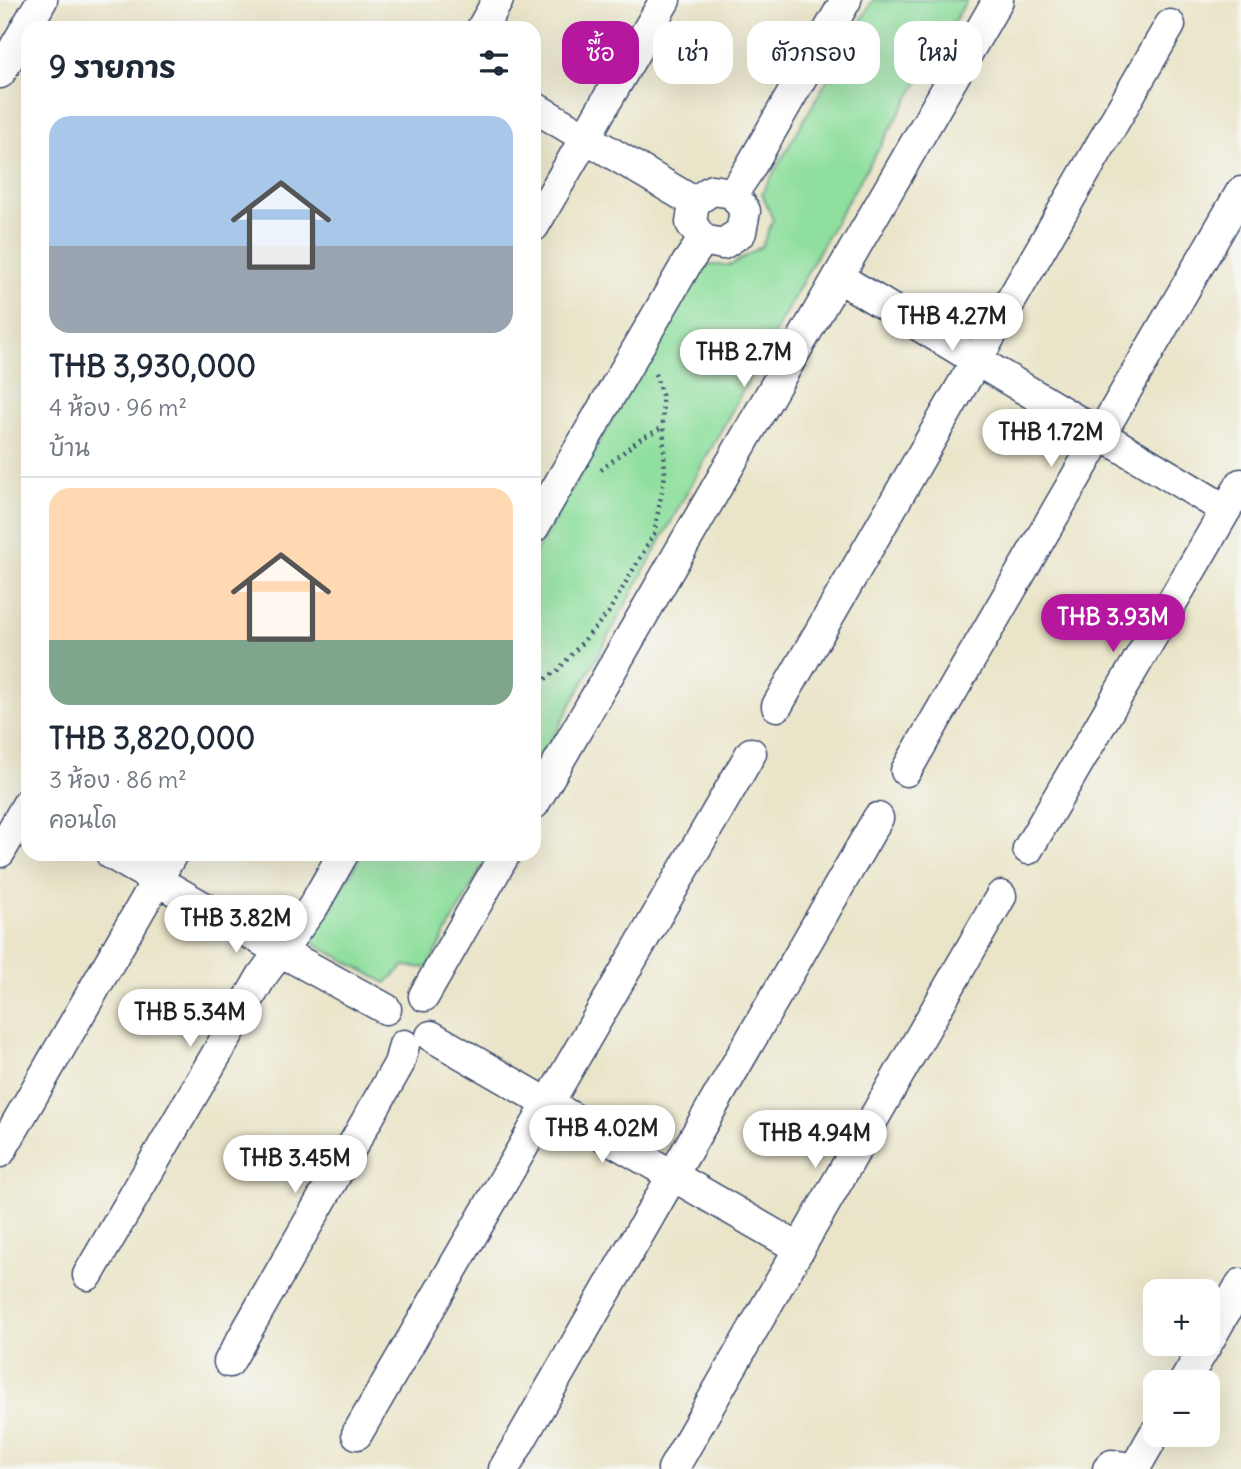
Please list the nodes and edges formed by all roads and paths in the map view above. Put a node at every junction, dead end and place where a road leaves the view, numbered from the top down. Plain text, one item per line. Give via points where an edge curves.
1 (42, 0) edge
2 (498, 0) edge
3 (664, 0) edge
4 (846, 0) edge
5 (998, 0) edge
6 (30, 21) edge
7 (486, 21) edge
8 (1170, 25) dead end
9 (21, 36) edge
10 (0, 73) edge
11 (541, 111) edge
12 (585, 137) junction
13 (1241, 192) edge
14 (733, 193) junction
15 (694, 202) junction
16 (541, 214) edge
17 (703, 240) junction
18 (838, 277) junction
19 (643, 340) junction
20 (977, 361) junction
21 (1100, 435) junction
22 (1241, 484) edge
23 (1226, 510) junction
24 (541, 515) edge
25 (541, 682) edge
26 (777, 706) dead end
27 (751, 752) dead end
28 (906, 771) dead end
29 (541, 792) edge
30 (21, 815) edge
31 (878, 818) dead end
32 (1028, 849) dead end
33 (0, 852) edge
34 (123, 861) edge
35 (168, 861) edge
36 (339, 861) edge
37 (501, 861) edge
38 (157, 880) junction
39 (1001, 896) dead end
40 (280, 951) junction
41 (424, 996) junction
42 (386, 1009) junction
43 (417, 1040) junction
44 (548, 1104) junction
45 (0, 1152) edge
46 (673, 1176) junction
47 (800, 1249) junction
48 (88, 1275) dead end
49 (1241, 1284) edge
50 (1220, 1320) edge
51 (229, 1362) dead end
52 (358, 1434) dead end
53 (1144, 1447) edge
54 (504, 1469) edge
55 (673, 1469) edge
56 (1126, 1469) edge

1 - 6 street
2 - 7 street
3 - 12 street
4 - 14 street
5 - 18 street
8 - 20 street
9 - 10 street
11 - 12 street
12 - 15 street
12 - 16 street
13 - 21 street
14 - 15 street via 712,190
14 - 17 street via 745,211 741,232 723,244
15 - 17 street via 691,223
17 - 19 street
18 - 20 street
18 - 29 street
19 - 24 street
19 - 25 path via 662,395 665,475 654,534 608,613 558,670
20 - 21 street
20 - 26 street
21 - 23 street
21 - 28 street
22 - 23 street
23 - 32 street
27 - 44 street
30 - 33 street
31 - 46 street
34 - 38 street
35 - 38 street
36 - 40 street
37 - 41 street
38 - 40 street
38 - 45 street
39 - 47 street
40 - 42 street
40 - 48 street
41 - 42 street via 405,994 394,998
41 - 43 street via 435,1008 437,1022
42 - 43 street via 385,1022 392,1038
43 - 44 street
43 - 51 street
44 - 46 street
44 - 52 street
46 - 47 street
46 - 54 street
47 - 55 street
49 - 50 street
53 - 56 street

